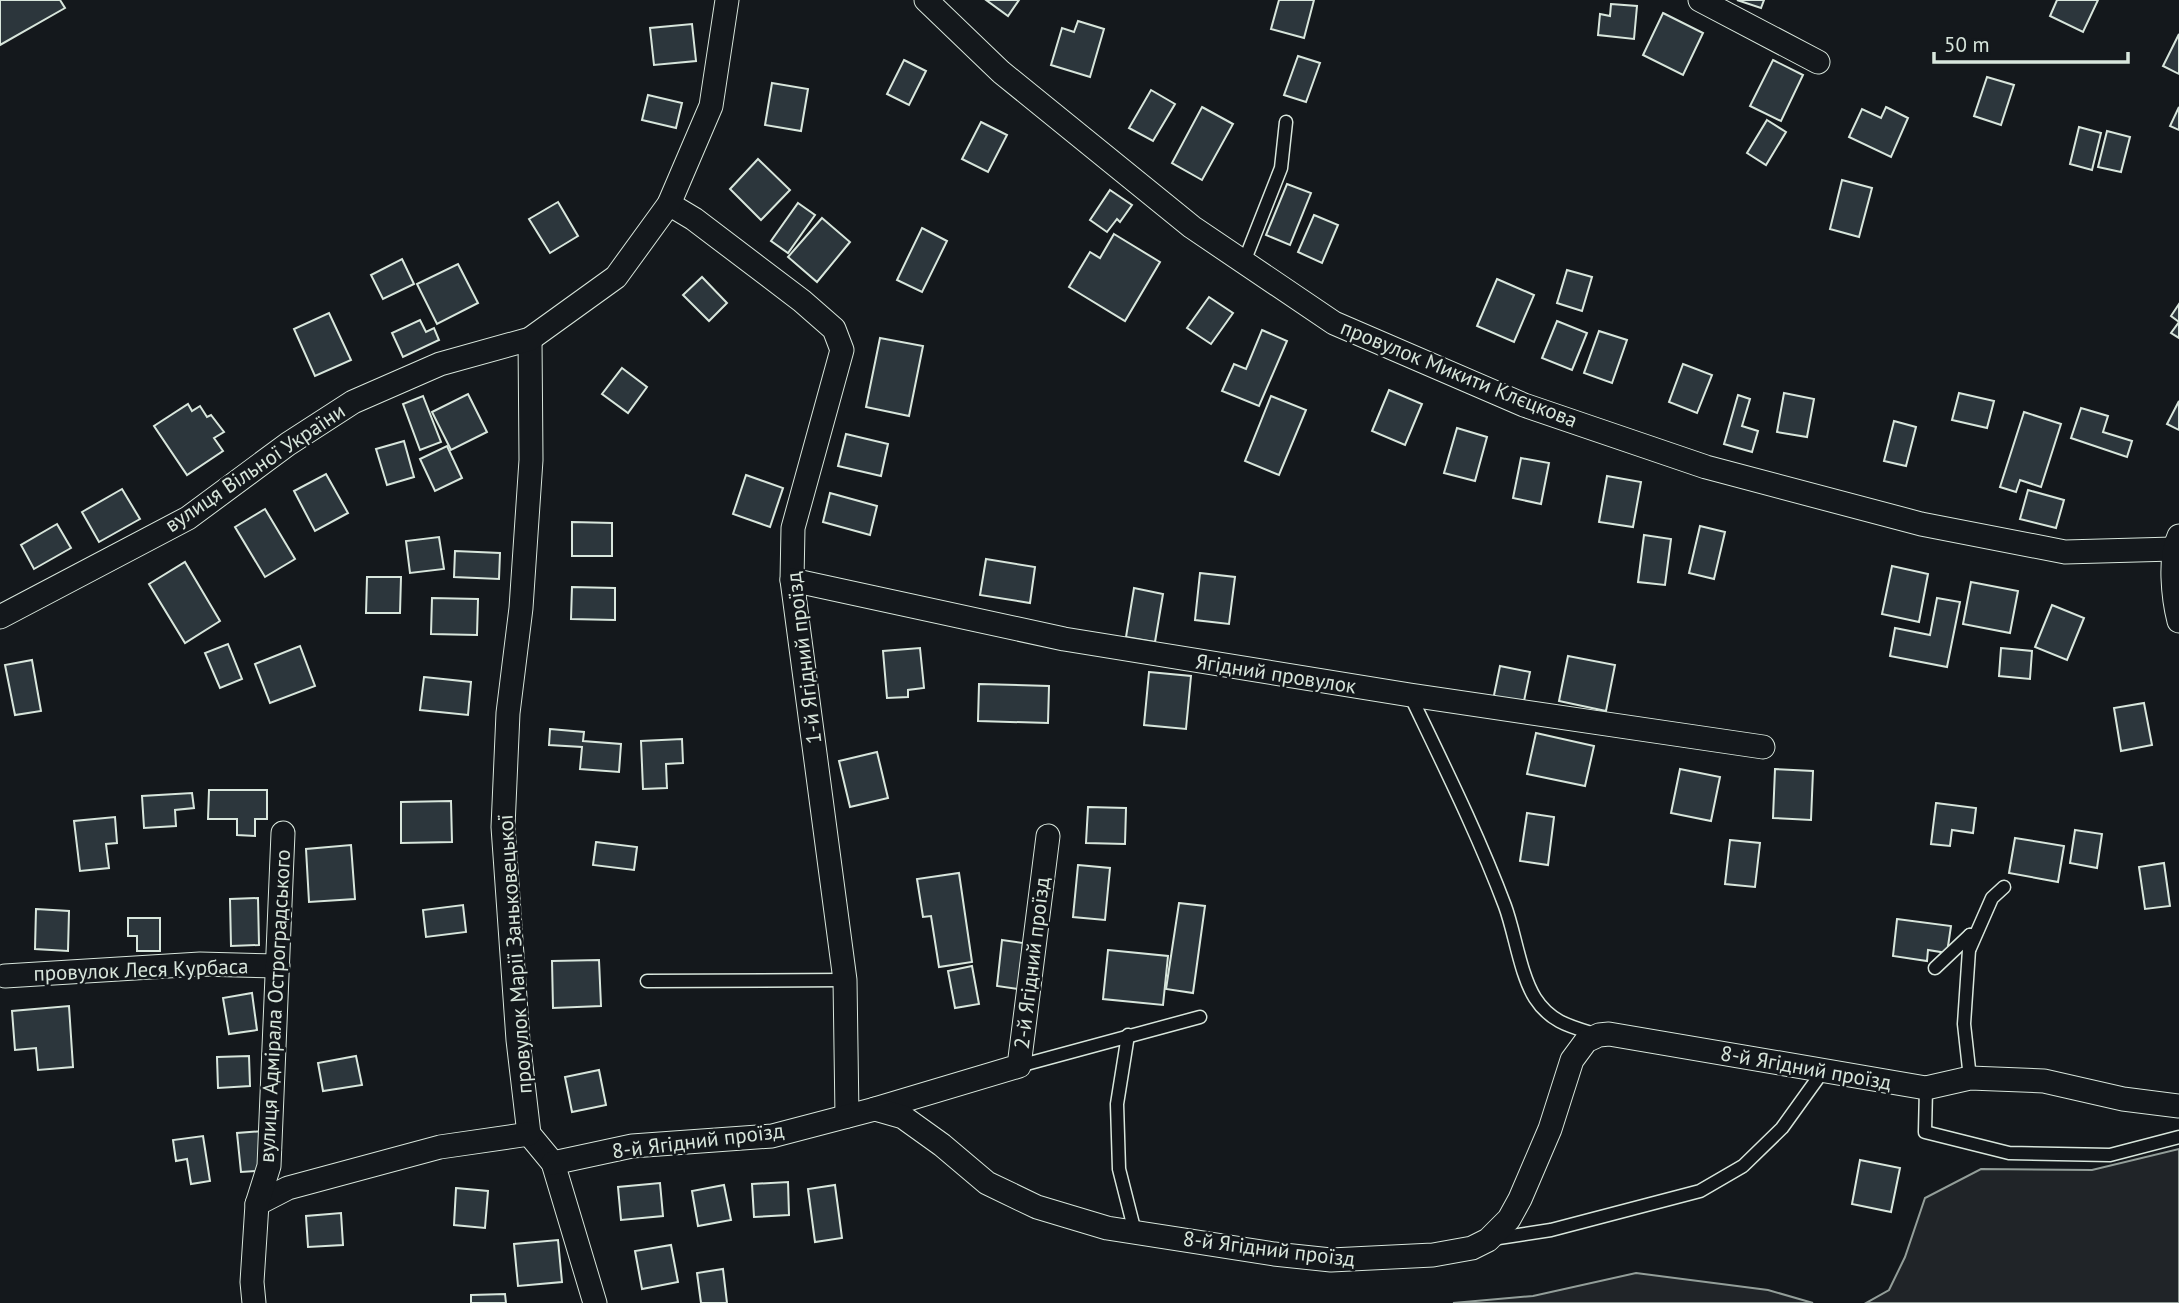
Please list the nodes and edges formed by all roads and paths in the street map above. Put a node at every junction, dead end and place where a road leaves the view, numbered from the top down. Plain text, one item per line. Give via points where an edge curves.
1 (727, 0) edge
2 (926, 0) edge
3 (1700, 0) edge
4 (1818, 62) dead end
5 (1286, 122) dead end
6 (668, 204) junction
7 (1244, 262) junction
8 (530, 339) junction
9 (2176, 542) edge
10 (792, 580) junction
11 (0, 617) edge
12 (2179, 621) edge
13 (1410, 695) junction
14 (1763, 747) dead end
15 (283, 833) dead end
16 (1048, 836) dead end
17 (2004, 887) dead end
18 (1970, 936) junction
19 (278, 967) junction
20 (1935, 968) dead end
21 (5, 976) dead end
22 (845, 980) junction
23 (647, 981) dead end
24 (1200, 1017) dead end
25 (1128, 1035) junction
26 (1599, 1035) junction
27 (1019, 1066) junction
28 (1824, 1071) junction
29 (1970, 1078) junction
30 (1926, 1088) junction
31 (2179, 1106) edge
32 (875, 1109) junction
33 (847, 1116) junction
34 (529, 1134) junction
35 (2179, 1137) edge
36 (553, 1163) junction
37 (257, 1204) junction
38 (1135, 1232) junction
39 (1488, 1240) junction
40 (254, 1303) edge
41 (595, 1303) edge

1 - 6 street, вулиця Вільної України via 711,106
2 - 7 street, провулок Микити Клєцкова via 1001,72 1192,227
3 - 4 street
5 - 7 lane via 1281,168
6 - 8 street, вулиця Вільної України via 616,277
6 - 10 street, 1-й Ягідний проїзд via 802,301 834,329 842,350 793,528
7 - 9 street, провулок Микити Клєцкова via 1347,329 1524,405 1706,467 1921,524 2065,552
8 - 11 street, вулиця Вільної України via 439,364 353,402 188,518
8 - 34 street, провулок Марії Заньковецької via 531,460 508,713 503,827
9 - 12 street
10 - 13 street, Ягідний провулок via 1064,639
10 - 22 street, 1-й Ягідний проїзд
13 - 14 street, Ягідний провулок
13 - 26 lane via 1506,907 1535,998 1552,1018
15 - 19 street, вулиця Адмірала Остроградського
16 - 27 street, 2-й Ягідний проїзд
17 - 18 lane via 1992,898 1970,948
18 - 20 lane
18 - 29 lane via 1964,1024
19 - 21 street, провулок Леся Курбаса via 200,964
19 - 37 street, вулиця Адмірала Остроградського via 270,1166
22 - 23 lane
22 - 33 street, 1-й Ягідний проїзд
24 - 25 lane
25 - 27 lane
25 - 38 lane via 1117,1104 1118,1143 1119,1170
26 - 28 street, 8-й Ягідний проїзд
26 - 39 street, 8-й Ягідний проїзд via 1586,1041 1572,1060 1550,1129 1520,1199 1509,1219
27 - 32 street, 2-й Ягідний проїзд
28 - 30 street, 8-й Ягідний проїзд
28 - 39 lane via 1782,1128 1743,1166 1699,1191 1551,1230
29 - 30 street, 8-й Ягідний проїзд
29 - 31 street, 8-й Ягідний проїзд via 2044,1081 2123,1100
30 - 35 lane via 1925,1132 2008,1153 2110,1155
32 - 33 street, 8-й Ягідний проїзд
32 - 38 street, 8-й Ягідний проїзд via 902,1117 987,1183 1037,1207
33 - 36 street, 8-й Ягідний проїзд via 772,1136 632,1146
34 - 36 street
34 - 37 street via 440,1147 288,1188
36 - 41 street
37 - 40 street, вулиця Адмірала Остроградського
38 - 39 street, 8-й Ягідний проїзд via 1331,1260 1433,1255 1472,1248

